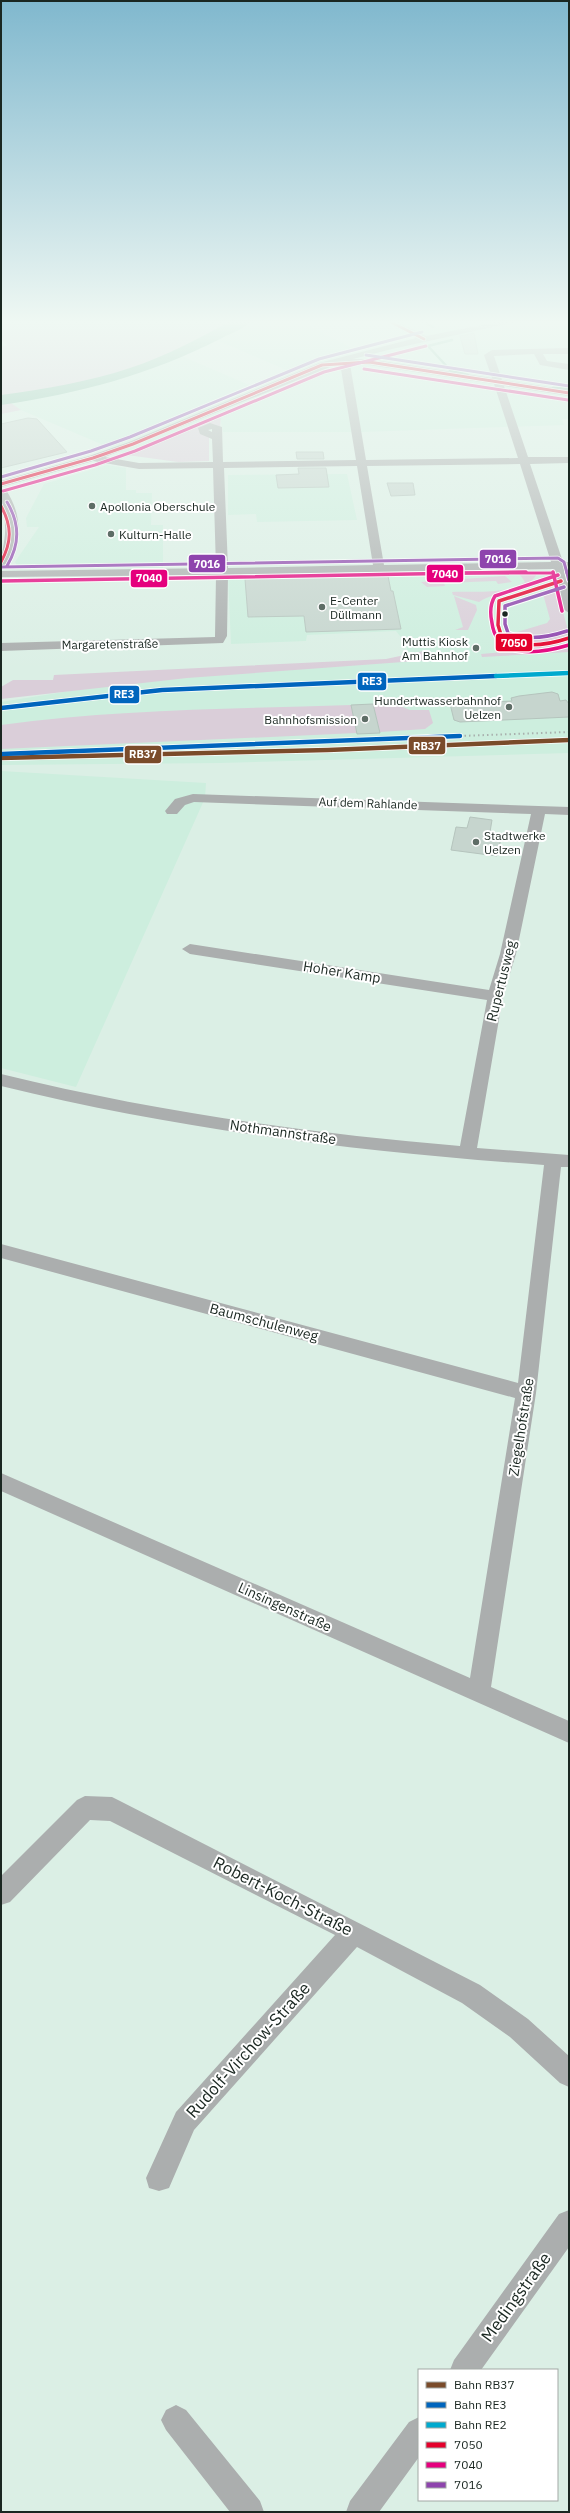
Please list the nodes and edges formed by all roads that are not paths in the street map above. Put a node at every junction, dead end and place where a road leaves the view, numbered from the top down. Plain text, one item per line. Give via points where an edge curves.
1 (153, 436) edge
2 (357, 436) edge
3 (515, 436) edge
4 (217, 437) dead end
5 (109, 452) junction
6 (93, 458) junction
7 (569, 460) edge
8 (523, 461) junction
9 (362, 463) junction
10 (158, 465) junction
11 (217, 466) junction
12 (1, 484) edge
13 (1, 493) edge
14 (1, 506) edge
15 (12, 527) junction
16 (1, 562) edge
17 (564, 565) edge
18 (379, 569) junction
19 (222, 572) junction
20 (1, 574) edge
21 (569, 609) edge
22 (1, 647) edge
23 (539, 809) junction
24 (172, 811) dead end
25 (569, 811) edge
26 (190, 949) dead end
27 (495, 996) junction
28 (1, 1080) edge
29 (467, 1154) junction
30 (561, 1161) edge
31 (1, 1252) edge
32 (526, 1393) junction
33 (1, 1482) edge
34 (479, 1693) junction
35 (569, 1732) edge
36 (1, 1893) edge
37 (354, 1932) junction
38 (569, 2074) edge
39 (159, 2178) dead end
40 (569, 2224) edge
41 (465, 2369) edge
42 (176, 2420) dead end
43 (418, 2433) edge
44 (249, 2512) edge
45 (361, 2512) edge

1 - 5 street
2 - 9 street
3 - 8 street
4 - 11 street
5 - 6 street
5 - 10 street
6 - 10 street via 130,465
6 - 12 street
7 - 8 street
8 - 9 street
8 - 17 street
9 - 11 street
9 - 18 street
10 - 11 street
11 - 19 street
13 - 15 main road via 9,504
14 - 15 main road
15 - 16 main road via 10,546
17 - 18 street
17 - 21 street
18 - 19 street
19 - 20 street
19 - 22 street, Margaretenstraße via 219,640
23 - 24 street, Auf dem Rahlande via 193,798 180,802
23 - 25 street, Auf dem Rahlande
23 - 27 street, Rupertusweg via 508,954
26 - 27 street, Hoher Kamp
27 - 29 street, Rupertusweg
28 - 29 street, Nothmannstraße via 66,1097 148,1112 294,1135
29 - 30 street, Nothmannstraße
30 - 32 street, Ziegelhofstraße
31 - 32 street, Baumschulenweg
32 - 34 street, Ziegelhofstraße
33 - 34 street, Linsingenstraße
34 - 35 street, Linsingenstraße
36 - 37 street, Robert-Koch-Straße via 85,1808 112,1809
37 - 38 street, Robert-Koch-Straße via 471,1994 519,2028
37 - 39 street, Rudolf-Virchow-Straße via 185,2121
40 - 41 street, Medingstraße
42 - 44 street
43 - 45 street

